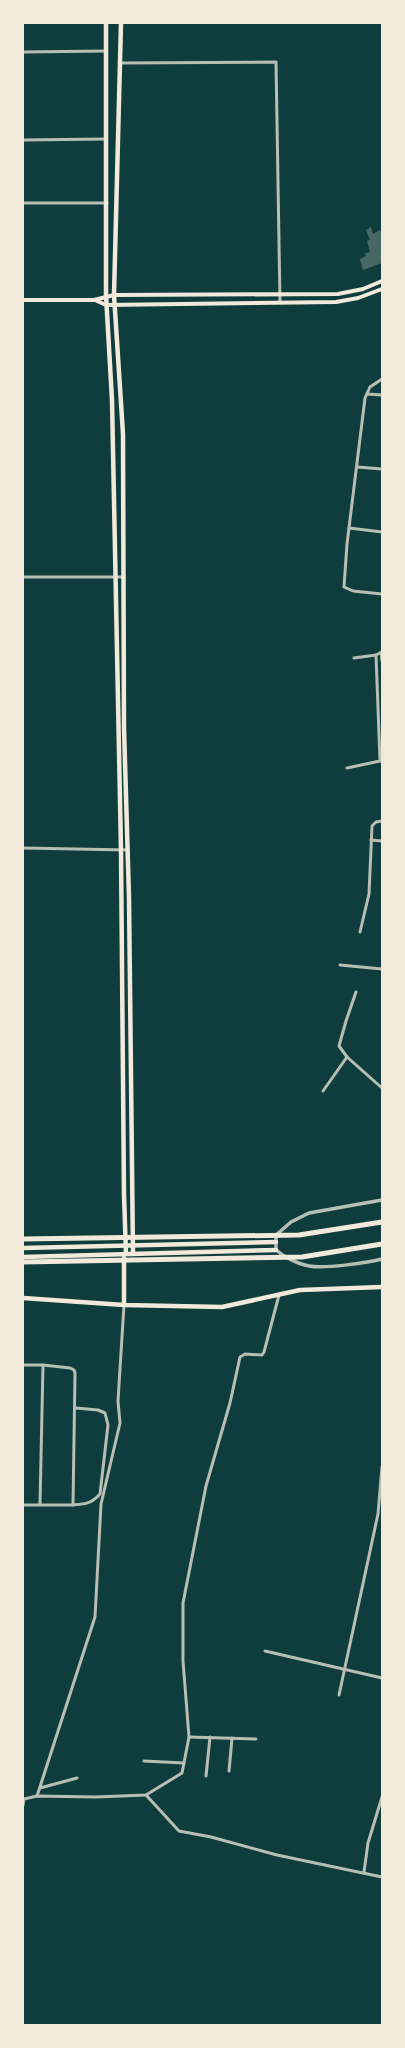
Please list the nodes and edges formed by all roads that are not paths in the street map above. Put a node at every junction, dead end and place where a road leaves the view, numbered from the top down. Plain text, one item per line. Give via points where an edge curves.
1 (106, 23) edge
2 (120, 23) edge
3 (106, 51) junction
4 (23, 52) edge
5 (121, 62) junction
6 (106, 139) junction
7 (23, 140) edge
8 (23, 203) edge
9 (106, 203) junction
10 (382, 281) edge
11 (382, 289) edge
12 (106, 295) junction
13 (114, 295) junction
14 (280, 296) junction
15 (23, 300) edge
16 (94, 300) junction
17 (280, 302) junction
18 (114, 304) junction
19 (106, 305) junction
20 (382, 379) edge
21 (367, 394) junction
22 (382, 395) edge
23 (357, 467) junction
24 (382, 469) edge
25 (349, 528) junction
26 (382, 532) edge
27 (23, 577) edge
28 (115, 577) junction
29 (124, 577) junction
30 (382, 594) edge
31 (382, 652) edge
32 (376, 655) junction
33 (354, 658) dead end
34 (382, 661) edge
35 (381, 761) edge
36 (347, 768) dead end
37 (382, 821) edge
38 (371, 840) junction
39 (382, 841) edge
40 (23, 848) edge
41 (122, 850) junction
42 (128, 850) junction
43 (360, 932) dead end
44 (340, 965) dead end
45 (382, 969) edge
46 (356, 992) dead end
47 (347, 1057) junction
48 (382, 1088) edge
49 (323, 1091) dead end
50 (382, 1200) edge
51 (125, 1219) junction
52 (132, 1219) junction
53 (382, 1222) edge
54 (23, 1239) edge
55 (276, 1242) junction
56 (382, 1244) edge
57 (126, 1246) junction
58 (133, 1246) junction
59 (23, 1248) edge
60 (276, 1250) junction
61 (125, 1254) junction
62 (133, 1254) junction
63 (23, 1257) edge
64 (382, 1259) edge
65 (23, 1262) edge
66 (382, 1287) edge
67 (278, 1295) junction
68 (23, 1298) edge
69 (124, 1305) junction
70 (23, 1364) edge
71 (43, 1366) junction
72 (76, 1408) junction
73 (382, 1467) edge
74 (40, 1504) junction
75 (73, 1504) junction
76 (23, 1505) edge
77 (378, 1514) junction
78 (382, 1514) edge
79 (265, 1651) dead end
80 (346, 1669) junction
81 (382, 1678) edge
82 (340, 1695) dead end
83 (189, 1737) junction
84 (210, 1737) junction
85 (232, 1738) junction
86 (256, 1739) dead end
87 (144, 1761) dead end
88 (184, 1763) junction
89 (229, 1771) dead end
90 (206, 1776) dead end
91 (77, 1778) dead end
92 (40, 1788) junction
93 (146, 1795) junction
94 (37, 1796) junction
95 (382, 1797) edge
96 (24, 1798) edge
97 (23, 1805) edge
98 (364, 1872) junction
99 (382, 1877) edge

1 - 3 main road
2 - 5 main road
3 - 4 street
3 - 6 main road
5 - 13 main road
5 - 14 street via 276,62
6 - 7 street
6 - 9 main road
8 - 9 street
9 - 12 main road
10 - 14 main road via 350,293
11 - 17 main road via 342,302
12 - 13 main road
12 - 16 main road
12 - 19 main road
13 - 14 main road
13 - 18 main road
14 - 17 street
15 - 16 main road
16 - 19 main road
17 - 18 main road
18 - 19 main road
18 - 29 main road via 123,434
19 - 28 main road via 112,400
20 - 21 street via 370,387
21 - 22 street
21 - 23 street
23 - 24 street
23 - 25 street
25 - 26 street
25 - 30 street via 344,587 354,591
27 - 28 street
28 - 29 street
28 - 41 main road
29 - 42 main road via 124,728
31 - 32 street
31 - 34 street
32 - 33 street
32 - 35 street
35 - 36 street
37 - 38 street via 374,823
38 - 39 street
38 - 43 street via 369,894
40 - 41 street
41 - 42 street
41 - 51 main road
42 - 52 main road
44 - 45 street
46 - 47 street via 339,1043
47 - 48 street
47 - 49 street
50 - 55 street via 309,1213 291,1222 276,1235
51 - 52 main road
51 - 57 main road
52 - 58 main road
53 - 54 highway via 299,1235
55 - 58 main road
55 - 60 street
56 - 65 highway via 302,1257
57 - 58 main road
57 - 59 main road
57 - 61 main road
58 - 62 main road
60 - 62 main road
60 - 64 street via 281,1255 310,1267 365,1263
61 - 62 main road
61 - 63 main road
61 - 69 main road
66 - 67 main road via 300,1290
67 - 69 main road via 222,1307
67 - 83 street via 264,1352 240,1357 230,1403 206,1486 194,1543 184,1603 183,1661
68 - 69 main road
69 - 92 street via 118,1401 120,1423 102,1504 95,1617
70 - 71 street
71 - 72 street via 74,1370
71 - 74 street
72 - 75 street
72 - 75 street via 105,1413 108,1425 100,1494 93,1502
73 - 77 street
74 - 75 street
74 - 76 street
77 - 78 street
77 - 80 street
79 - 80 street
80 - 81 street
80 - 82 street
83 - 84 street
83 - 88 street
84 - 85 street
84 - 90 street
85 - 86 street
85 - 89 street
87 - 88 street
88 - 93 street via 182,1773
91 - 92 street
92 - 94 street
93 - 94 street
93 - 98 street via 179,1831 277,1855
94 - 96 street
95 - 98 street via 368,1844
96 - 97 street
98 - 99 street

